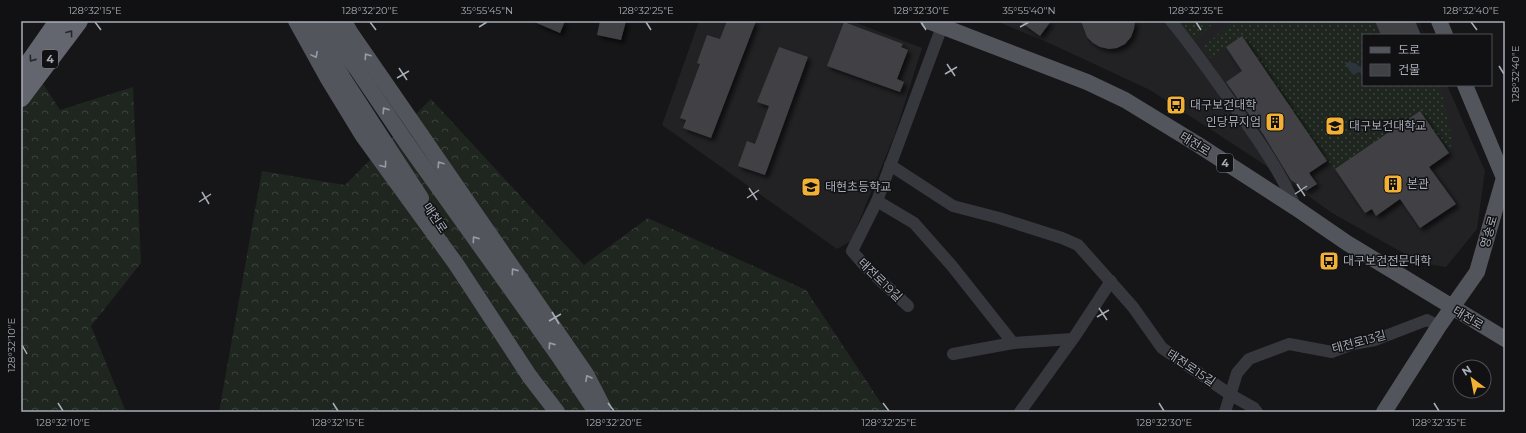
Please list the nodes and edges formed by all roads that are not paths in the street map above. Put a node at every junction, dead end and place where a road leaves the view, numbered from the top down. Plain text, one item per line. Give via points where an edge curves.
1 (58, 21) edge
2 (79, 21) edge
3 (296, 21) edge
4 (311, 21) edge
5 (328, 21) edge
6 (344, 21) edge
7 (1171, 21) edge
8 (1439, 21) edge
9 (938, 23) edge
10 (1444, 34) edge
11 (330, 43) junction
12 (21, 74) edge
13 (1465, 86) edge
14 (21, 98) edge
15 (890, 165) junction
16 (1504, 178) edge
17 (877, 201) junction
18 (1296, 208) junction
19 (1110, 281) junction
20 (908, 306) dead end
21 (1452, 308) junction
22 (1439, 326) junction
23 (1072, 339) junction
24 (1505, 339) edge
25 (1013, 343) junction
26 (952, 354) dead end
27 (1231, 395) junction
28 (1257, 411) edge
29 (557, 412) edge
30 (564, 412) edge
31 (596, 412) edge
32 (606, 412) edge
33 (1020, 412) edge
34 (1225, 412) edge
35 (1384, 412) edge

1 -> 12 highway, 4
14 -> 2 highway, 4
3 -> 29 main road via 363,136 456,264 530,377
4 - 11 main road, 매천로
5 - 11 main road
32 -> 6 main road via 586,374
7 - 18 street via 1263,148
8 - 10 main road
9 - 15 street, 태전로19길 via 935,42
9 - 18 main road, 태전로 / 4 via 1087,82 1124,100
11 - 30 main road, 매천로 via 382,140
31 -> 11 main road, 매천로 via 406,142
13 - 16 main road, 영송로
15 - 17 street, 태전로19길
15 - 19 street, 태전로15길 via 953,206 999,218 1078,245
16 - 21 main road, 영송로 via 1477,272
17 - 20 street, 태전로19길 via 852,251 866,268
17 - 25 street via 914,223
18 - 21 main road, 태전로 / 4
19 - 23 street
19 - 27 street, 태전로15길 via 1133,307 1162,348
21 - 22 main road
21 - 24 main road, 태전로 / 4
22 - 27 street, 태전로13길 via 1427,320 1375,340 1353,344 1332,352 1289,344 1249,359 1237,373
22 - 35 main road
23 - 25 street
23 - 33 street
25 - 26 street
27 - 28 street
27 - 34 street, 태전로13길

